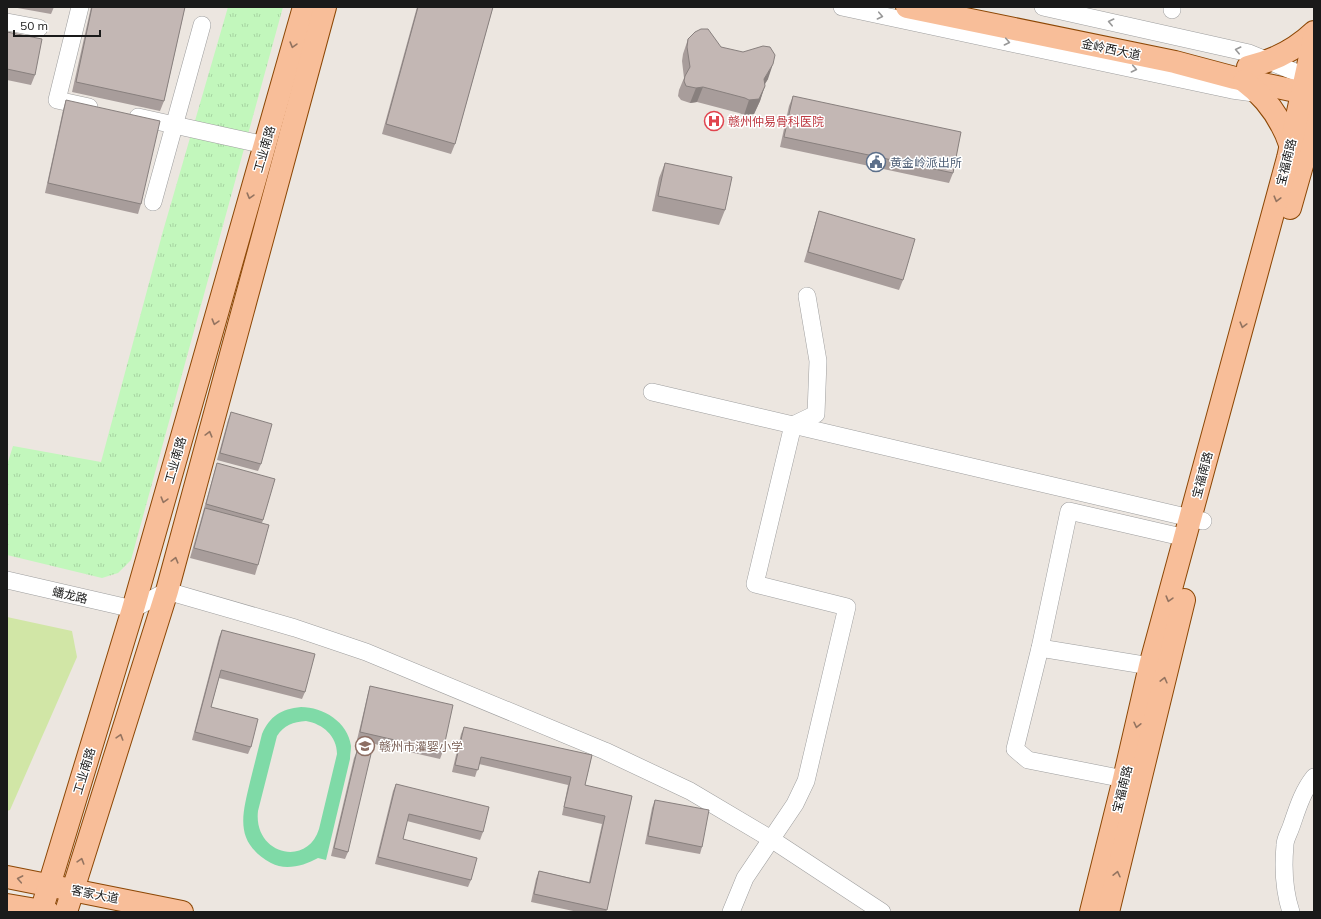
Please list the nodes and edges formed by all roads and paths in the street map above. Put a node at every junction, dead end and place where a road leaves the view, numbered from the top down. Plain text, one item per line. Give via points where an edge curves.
1 (80, 7) edge
2 (304, 7) edge
3 (325, 7) edge
4 (842, 7) edge
5 (907, 7) edge
6 (971, 7) edge
7 (1043, 7) edge
8 (1072, 16) edge
9 (7, 22) edge
10 (202, 25) dead end
11 (39, 28) dead end
12 (1314, 32) edge
13 (1314, 38) edge
14 (1269, 61) junction
15 (1246, 74) junction
16 (1309, 91) edge
17 (1259, 94) junction
18 (101, 109) edge
19 (123, 114) edge
20 (174, 124) junction
21 (1314, 142) edge
22 (265, 145) junction
23 (1297, 154) junction
24 (153, 202) dead end
25 (807, 296) dead end
26 (652, 392) dead end
27 (793, 425) junction
28 (1193, 526) junction
29 (7, 580) edge
30 (166, 591) junction
31 (133, 609) junction
32 (1040, 648) junction
33 (1150, 666) junction
34 (1314, 778) edge
35 (1124, 779) junction
36 (771, 839) junction
37 (7, 877) edge
38 (49, 885) junction
39 (72, 889) junction
40 (10, 907) edge
41 (44, 912) edge
42 (66, 912) edge
43 (182, 912) edge
44 (731, 912) edge
45 (882, 912) edge
46 (1091, 912) edge
47 (1108, 912) edge
48 (1291, 912) edge

1 - 18 street via 57,100
2 -> 22 main road, 工业南路
30 -> 3 main road, 工业南路
4 -> 17 street
5 - 15 main road, 金岭西大道
6 - 8 main road, 金岭西大道
7 - 8 street
14 -> 8 street via 1248,53
8 - 15 main road, 金岭西大道
9 - 11 street
10 - 20 street
12 - 14 main road via 1290,51
13 - 16 main road, 宝福南路
14 - 15 main road
14 - 16 street
15 - 16 main road, 金岭西大道
15 - 17 main road
16 - 17 street
16 - 23 main road, 宝福南路
17 - 23 main road via 1277,116
19 - 20 street
20 - 22 street
20 - 24 street
21 - 23 main road
22 -> 31 main road, 工业南路
23 - 28 main road, 宝福南路
25 - 27 street via 818,361 816,414
26 - 27 street
27 - 28 street
27 - 36 street via 754,584 847,607 806,781 795,804
28 - 32 street via 1069,511
28 -> 33 main road, 宝福南路
47 -> 28 main road, 宝福南路
29 - 31 street, 蟠龙路
30 - 31 street
30 - 36 street via 295,628 366,652 466,692 605,751 690,791
39 -> 30 main road, 工业南路
31 - 38 main road, 工业南路
32 - 33 street
32 - 35 street via 1015,749 1028,760
33 -> 35 main road, 宝福南路
34 - 48 street via 1300,800 1285,843 1285,880
35 - 46 main road, 宝福南路
36 - 44 street via 745,878
36 - 45 street
38 -> 37 main road, 客家大道
38 - 39 main road, 客家大道
38 - 41 main road, 工业南路
39 - 42 main road, 工业南路
39 - 43 main road, 客家大道
40 - 41 main road

